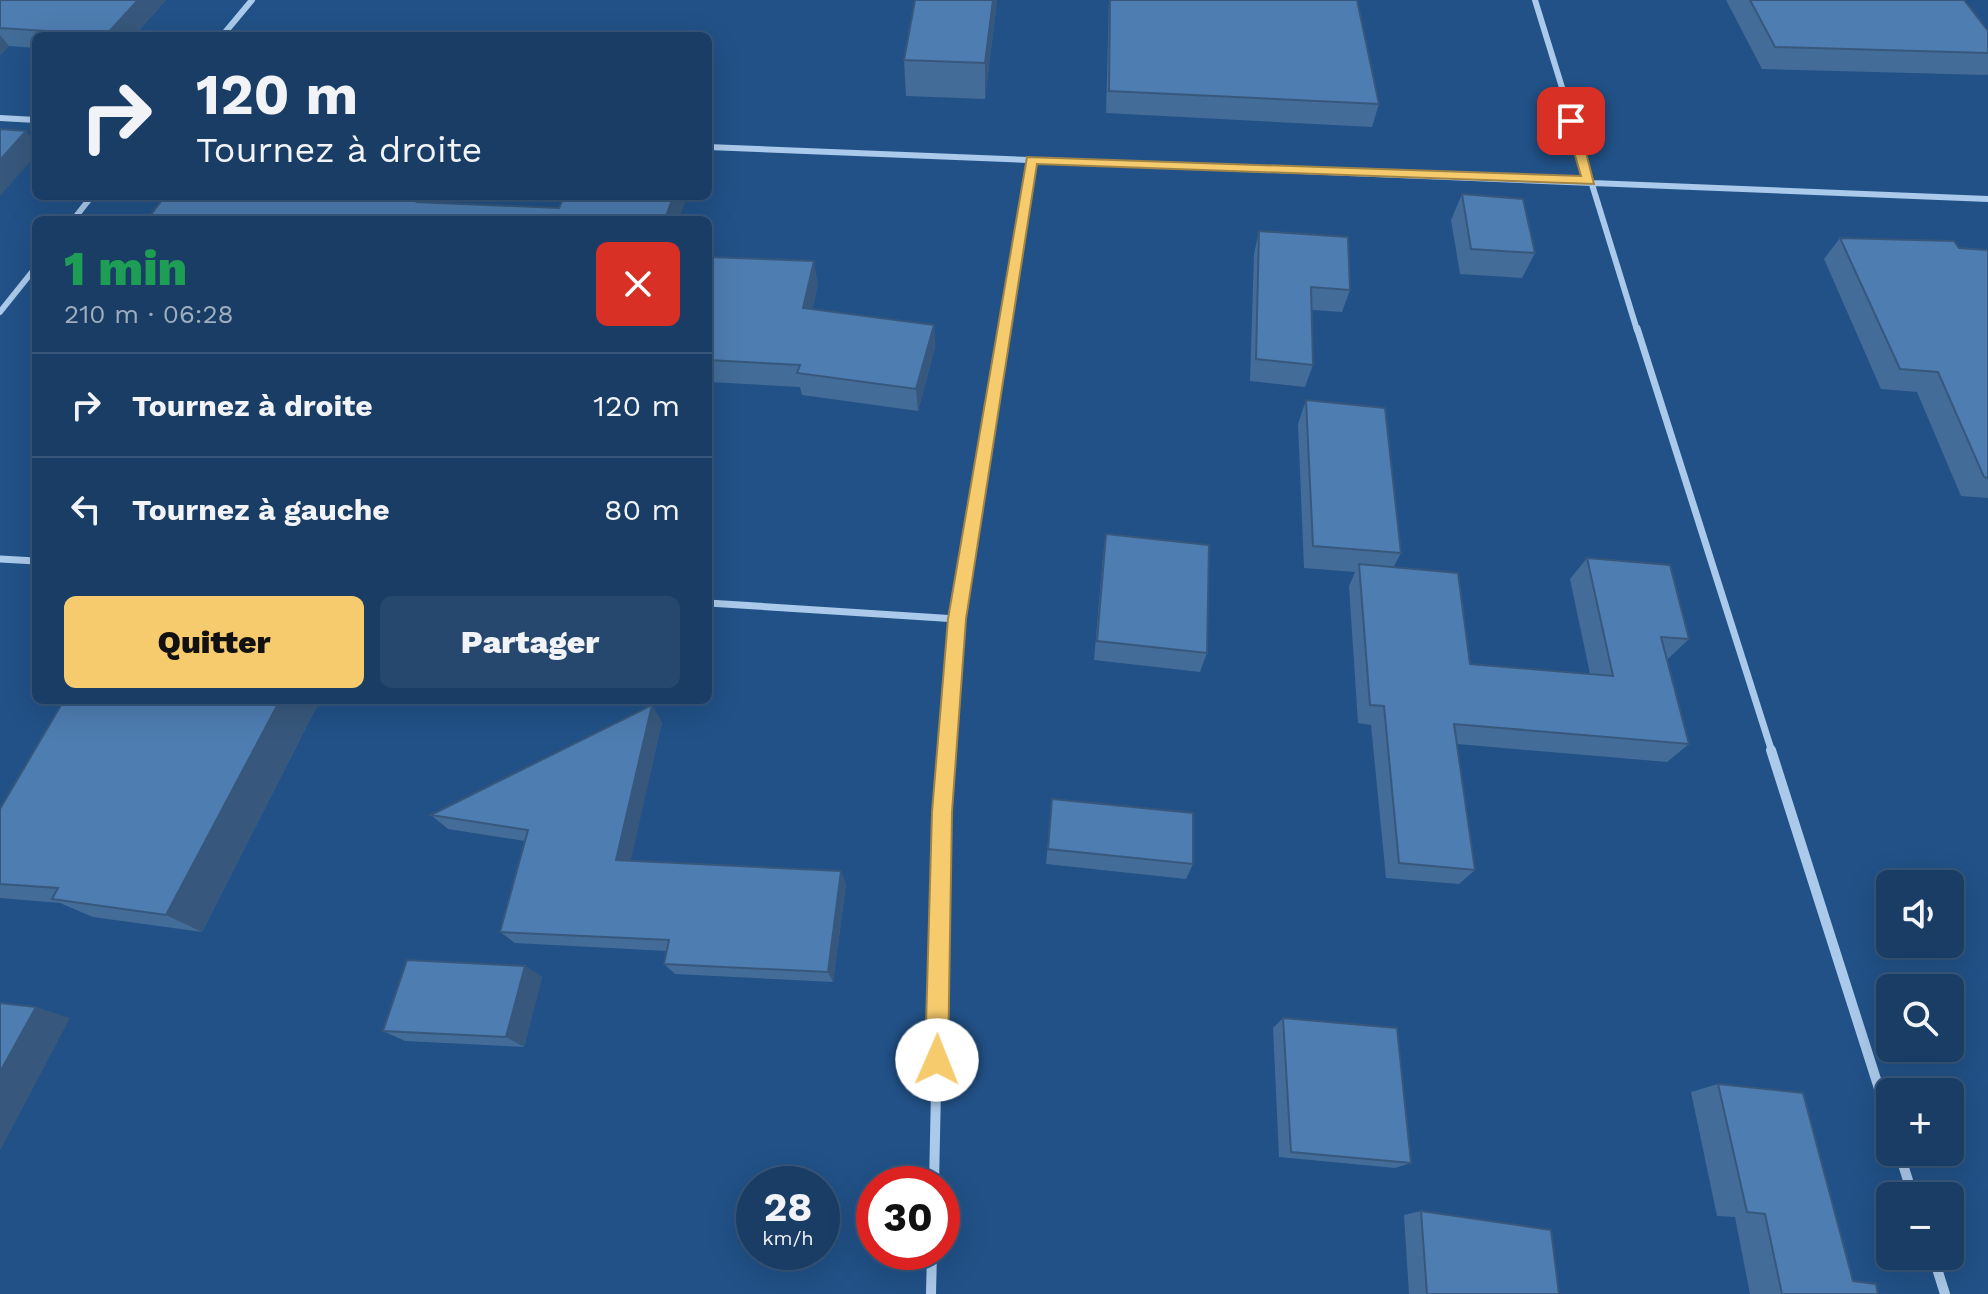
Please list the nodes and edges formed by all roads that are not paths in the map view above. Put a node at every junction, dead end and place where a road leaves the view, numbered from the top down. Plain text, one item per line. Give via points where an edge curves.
1 (252, 0) edge
2 (1535, 0) edge
3 (225, 32) edge
4 (0, 118) edge
5 (32, 120) edge
6 (712, 147) edge
7 (1031, 160) junction
8 (1590, 181) junction
9 (1988, 199) edge
10 (89, 200) edge
11 (76, 216) edge
12 (32, 272) edge
13 (0, 312) edge
14 (0, 559) edge
15 (32, 561) edge
16 (712, 603) edge
17 (957, 619) junction
18 (1876, 1079) edge
19 (934, 1166) edge
20 (932, 1270) edge
21 (1937, 1270) edge
22 (931, 1294) edge
23 (1945, 1294) edge

1 - 3 street
2 - 8 street
4 - 5 street
6 - 7 street
7 - 8 street
7 - 17 street
8 - 9 street
8 - 18 street
10 - 11 street
12 - 13 street
14 - 15 street
16 - 17 street
17 - 19 street via 942,812
20 - 22 street
21 - 23 street

